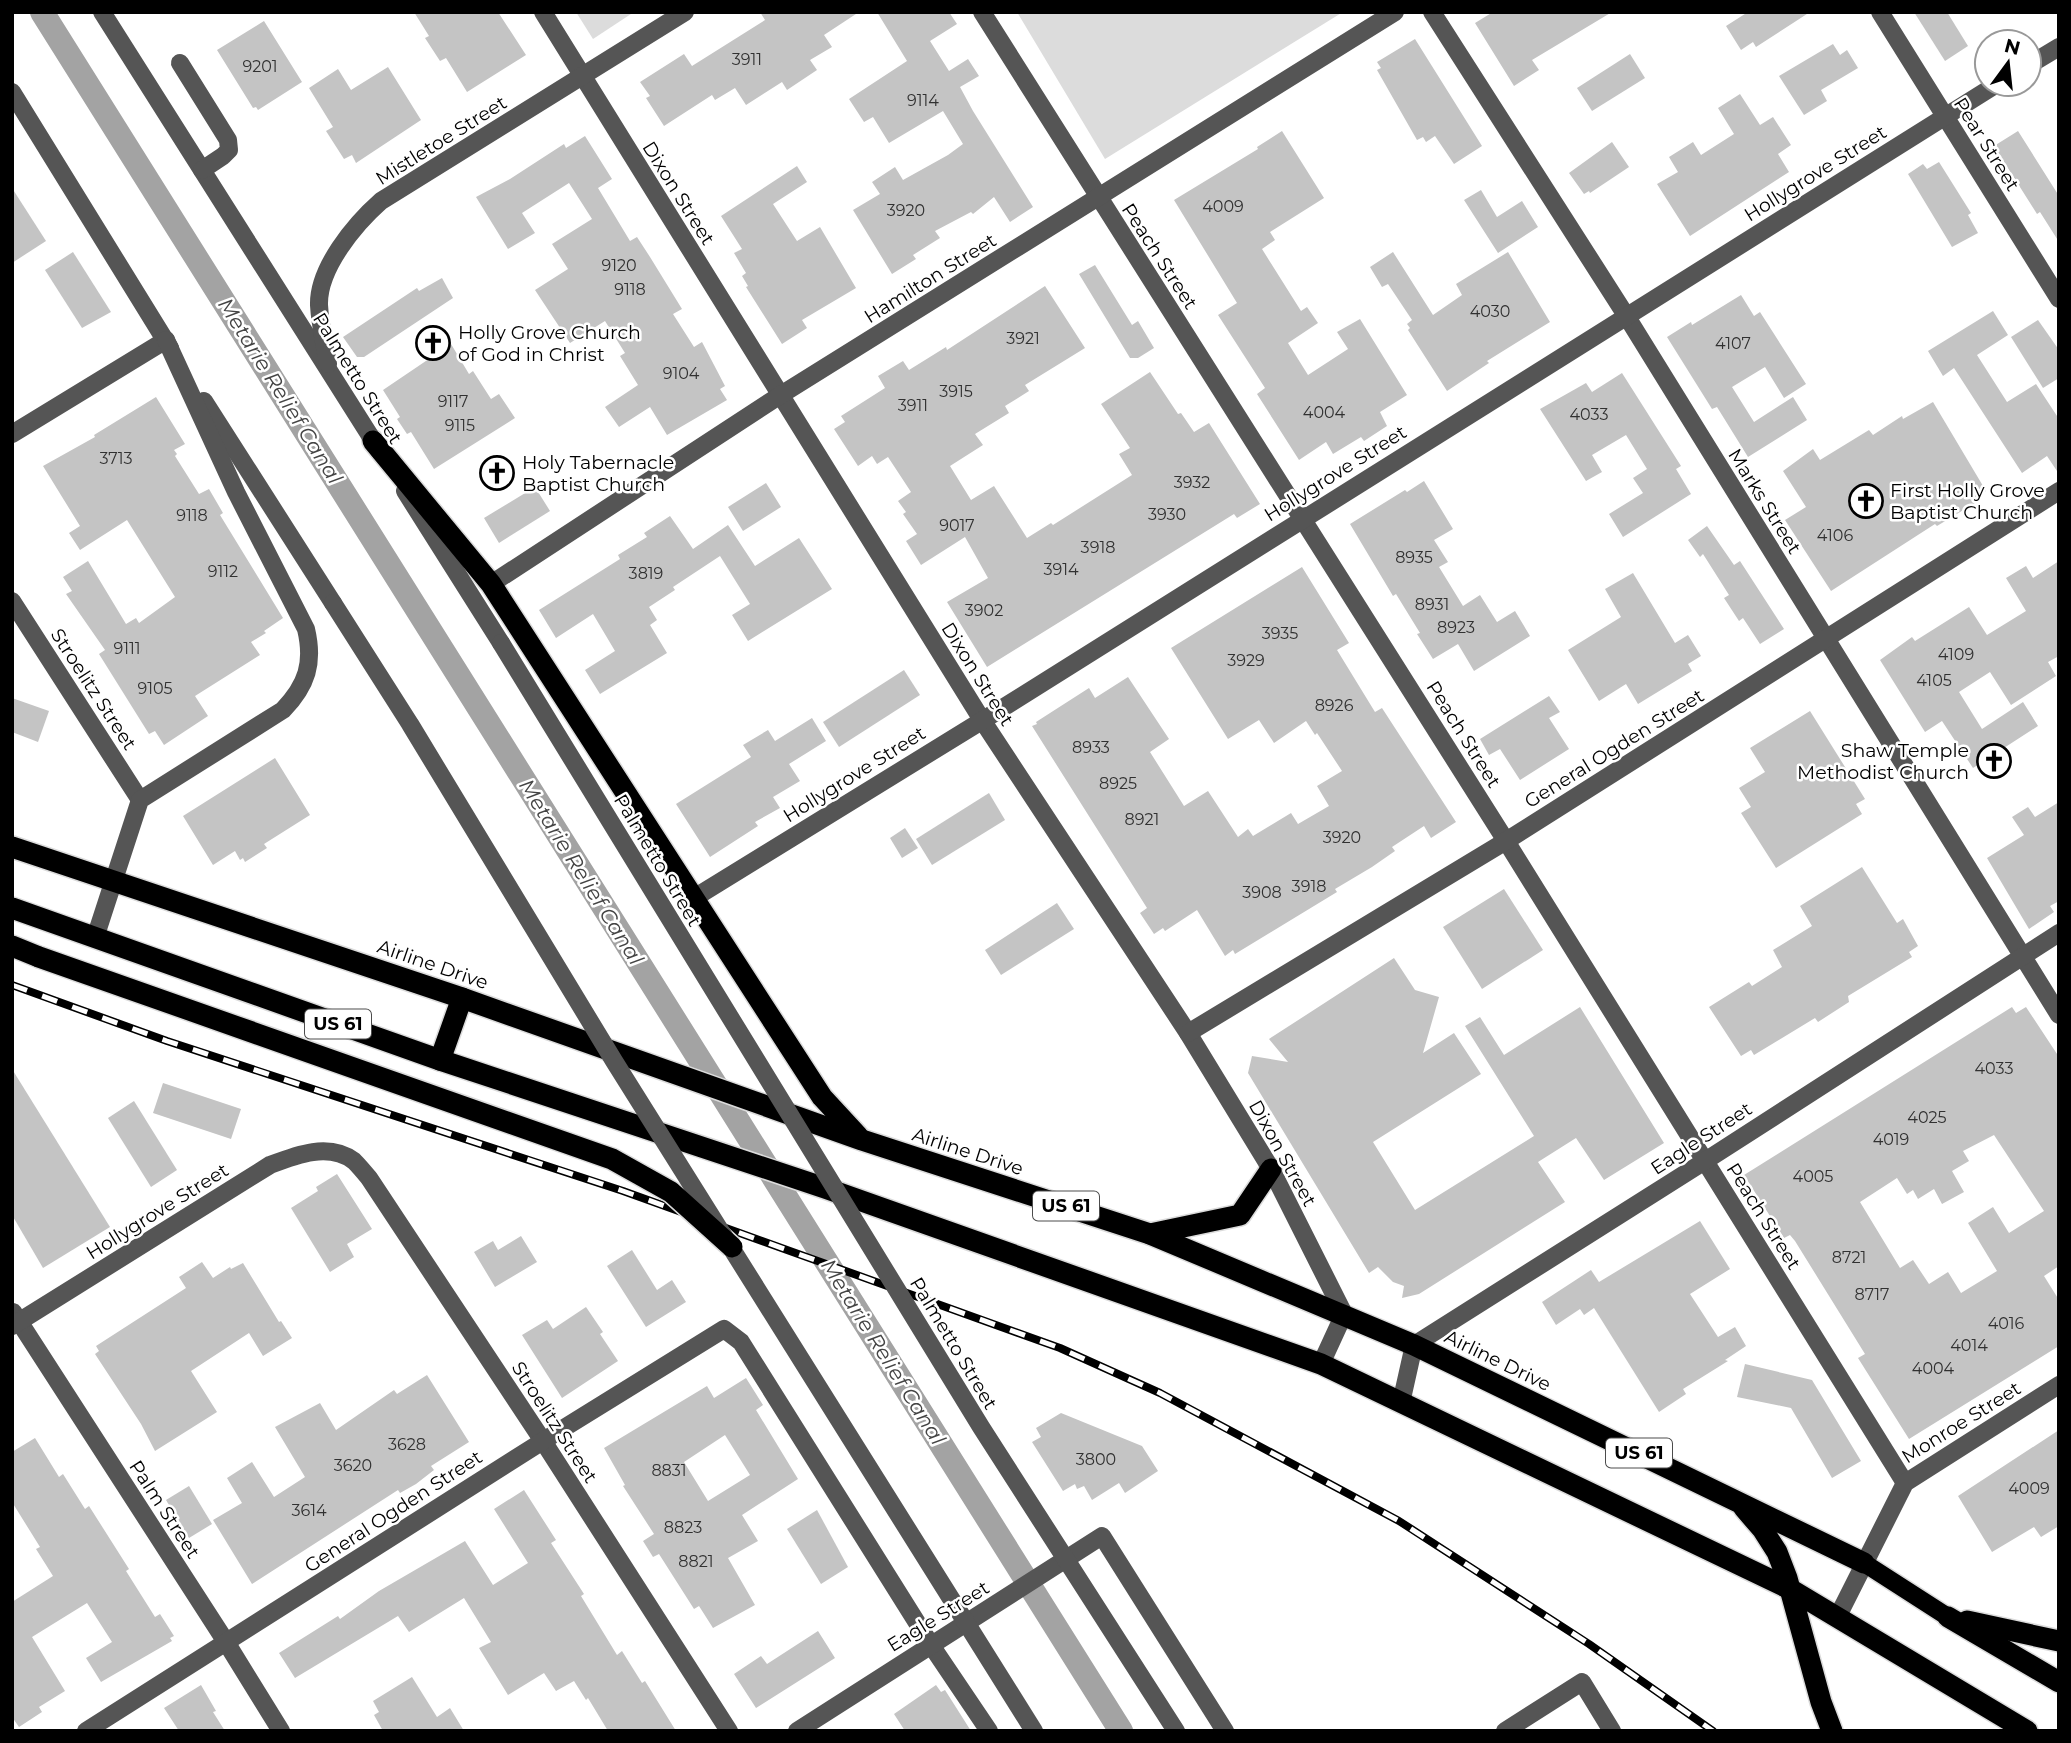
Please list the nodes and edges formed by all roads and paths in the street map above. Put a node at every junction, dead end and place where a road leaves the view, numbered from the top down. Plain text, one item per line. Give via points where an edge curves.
1 (102, 12) edge
2 (544, 12) edge
3 (685, 12) edge
4 (982, 12) edge
5 (1395, 12) edge
6 (1432, 12) edge
7 (1880, 12) edge
8 (2059, 47) edge
9 (2043, 57) edge
10 (180, 63) dead end
11 (583, 77) junction
12 (12, 92) edge
13 (1974, 98) edge
14 (1944, 116) junction
15 (202, 170) junction
16 (1098, 198) junction
17 (2059, 299) edge
18 (1627, 317) junction
19 (166, 340) junction
20 (329, 371) junction
21 (779, 396) junction
22 (12, 434) edge
23 (373, 441) junction
24 (2059, 491) edge
25 (1303, 517) junction
26 (491, 584) junction
27 (12, 601) edge
28 (1826, 640) junction
29 (982, 720) junction
30 (140, 800) junction
31 (1506, 841) junction
32 (12, 847) edge
33 (113, 882) junction
34 (694, 898) junction
35 (12, 908) edge
36 (2059, 933) edge
37 (95, 938) junction
38 (12, 946) edge
39 (2021, 956) junction
40 (462, 998) junction
41 (2059, 1015) edge
42 (1188, 1033) junction
43 (440, 1060) junction
44 (862, 1140) junction
45 (331, 1153) joint
46 (1705, 1161) junction
47 (1271, 1169) junction
48 (1150, 1234) junction
49 (732, 1247) junction
50 (1344, 1314) junction
51 (14, 1320) edge
52 (1414, 1345) junction
53 (1321, 1364) junction
54 (2059, 1385) edge
55 (1401, 1403) junction
56 (542, 1441) junction
57 (1905, 1483) junction
58 (1737, 1500) junction
59 (1864, 1563) junction
60 (1790, 1589) junction
61 (1838, 1616) junction
62 (1948, 1617) junction
63 (2059, 1641) edge
64 (226, 1642) junction
65 (931, 1645) junction
66 (2059, 1682) edge
67 (86, 1731) edge
68 (281, 1731) edge
69 (729, 1731) edge
70 (797, 1731) edge
71 (989, 1731) edge
72 (1034, 1731) edge
73 (1176, 1731) edge
74 (1225, 1731) edge
75 (1505, 1731) edge
76 (1612, 1731) edge
77 (1832, 1731) edge
78 (2027, 1731) edge

1 - 15 street, Palmetto Street
2 - 11 street, Dixon Street
3 - 11 street, Mistletoe Street
4 - 16 street, Peach Street
5 - 16 street, Hamilton Street
6 - 18 street, Marks Street
7 - 14 street, Pear Street
8 - 9 street
10 - 15 street via 228,140 229,149 223,156
11 - 20 street, Mistletoe Street via 381,201 360,220 325,277 319,303
11 - 21 street, Dixon Street
12 - 19 street
13 - 14 street, Hollygrove Street
14 - 17 street, Pear Street
14 - 18 street, Hollygrove Street
15 - 20 street, Palmetto Street
16 - 21 street, Hamilton Street
16 - 25 street, Peach Street
18 - 25 street, Hollygrove Street
18 - 28 street, Marks Street
19 - 22 street
19 - 30 street via 306,629 311,649 296,696 283,710
19 - 49 street, bridge via 410,723
20 - 23 street, Palmetto Street
21 - 26 street, Hamilton Street
21 - 29 street, Dixon Street
23 - 26 highway
23 - 73 street, Palmetto Street, bridge via 981,1427
24 - 28 street, General Ogden Street
25 - 29 street, Hollygrove Street
25 - 31 street, Peach Street
26 - 34 highway
27 - 30 street, Stroelitz Street
28 - 31 street, General Ogden Street
28 - 39 street, Marks Street
29 - 34 street, Hollygrove Street
29 - 42 street, Dixon Street
30 - 33 street
31 - 42 street, General Ogden Street
31 - 46 street, Peach Street
32 - 33 highway, Airline Drive / US 61
33 - 37 street
33 - 40 highway, Airline Drive / US 61
34 - 44 highway via 822,1097
35 - 37 highway, US 61
36 - 39 street, Eagle Street
37 - 43 highway, US 61
38 - 49 highway, bridge via 612,1159 671,1192
39 - 41 street, Marks Street
39 - 46 street, Eagle Street
40 - 43 highway
40 - 44 highway, Airline Drive / US 61
42 - 47 street, Dixon Street
43 - 53 highway, US 61 via 825,1188
44 - 48 highway, Airline Drive / US 61
45 - 51 street, Hollygrove Street via 303,1152 270,1165
45 - 56 street, Stroelitz Street via 353,1160 369,1178
46 - 52 street, Eagle Street
46 - 57 street, Peach Street
47 - 48 highway via 1240,1214
47 - 50 street, Dixon Street
48 - 50 highway, Airline Drive / US 61
49 - 72 street, bridge
50 - 52 highway, Airline Drive / US 61
50 - 53 street
51 - 64 street, Palm Street
52 - 55 street
52 - 58 highway, Airline Drive / US 61
53 - 55 highway, US 61
54 - 57 street, Monroe Street
55 - 60 highway, US 61
56 - 64 street, General Ogden Street
56 - 65 street, General Ogden Street via 724,1329 741,1342
56 - 69 street, Stroelitz Street
57 - 59 street, Monroe Street
58 - 59 highway, Airline Drive / US 61
58 - 60 highway via 1777,1552
59 - 61 street, Monroe Street
59 - 62 main road, Airline Drive / US 61
60 - 61 highway, US 61
60 - 77 highway
61 - 78 highway, US 61
62 - 63 highway
62 - 66 highway, Airline Drive / US 61
64 - 67 street, General Ogden Street
64 - 68 street, Palm Street
65 - 70 street, Eagle Street
65 - 71 street
65 - 74 street, Eagle Street via 1102,1536
75 - 76 street via 1582,1682

